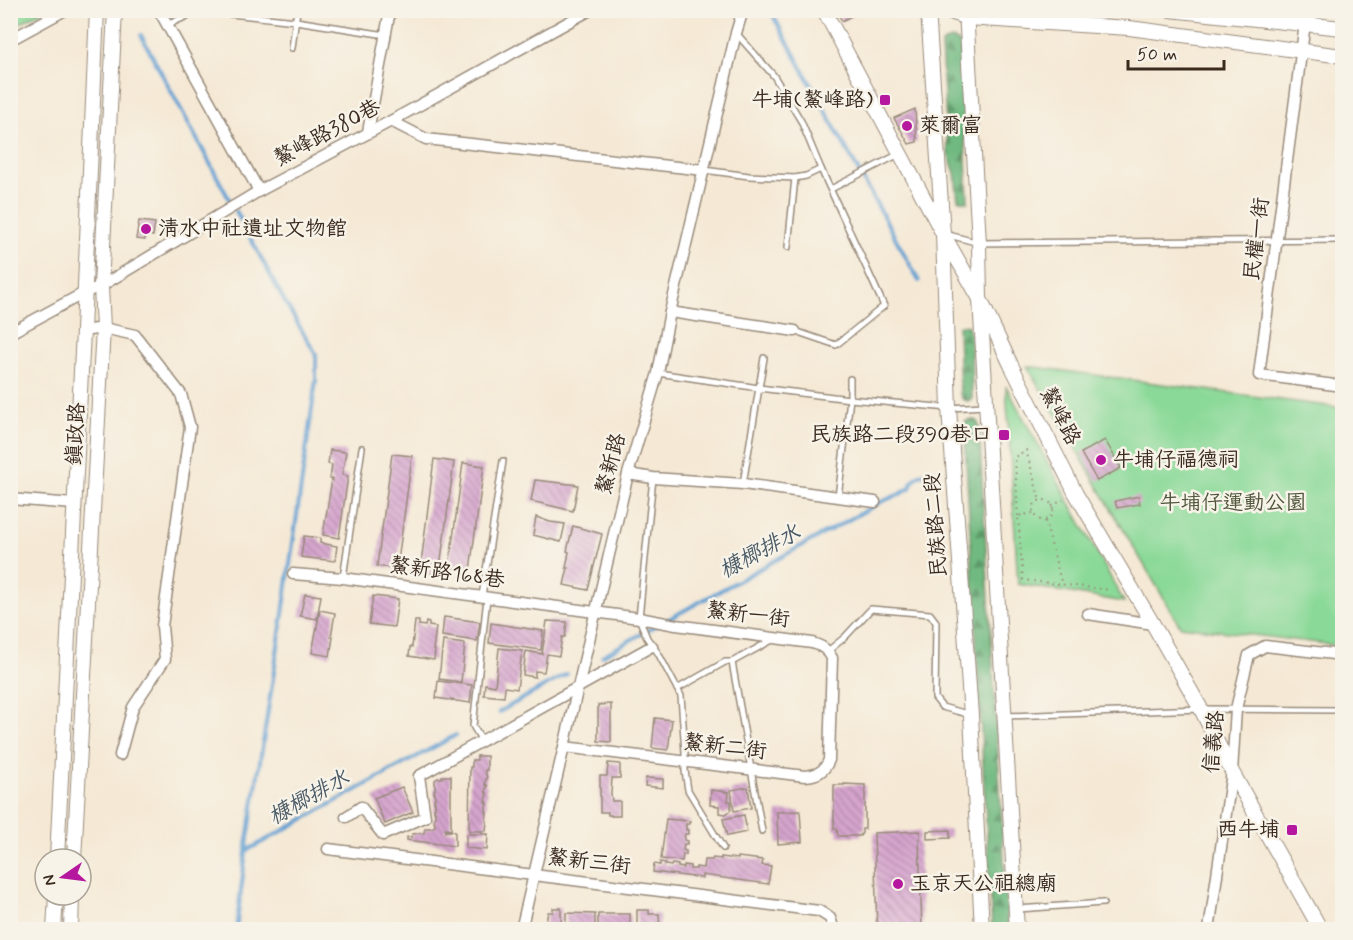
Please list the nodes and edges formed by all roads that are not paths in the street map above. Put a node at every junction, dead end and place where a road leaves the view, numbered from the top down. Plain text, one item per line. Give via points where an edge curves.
1 (65, 10) edge
2 (97, 10) edge
3 (116, 10) edge
4 (159, 10) edge
5 (297, 10) edge
6 (390, 10) edge
7 (590, 10) edge
8 (742, 10) edge
9 (824, 10) edge
10 (928, 10) edge
11 (946, 10) edge
12 (1170, 10) edge
13 (579, 14) edge
14 (966, 14) edge
15 (296, 21) junction
16 (1305, 24) junction
17 (167, 25) junction
18 (1342, 28) edge
19 (736, 33) junction
20 (386, 35) junction
21 (10, 40) edge
22 (292, 48) dead end
23 (1301, 51) junction
24 (1342, 56) edge
25 (391, 120) junction
26 (368, 132) junction
27 (900, 153) junction
28 (821, 168) junction
29 (704, 170) junction
30 (795, 178) junction
31 (831, 189) junction
32 (259, 191) junction
33 (944, 234) junction
34 (1277, 240) junction
35 (1342, 240) edge
36 (980, 243) junction
37 (788, 247) dead end
38 (101, 286) junction
39 (84, 293) junction
40 (980, 299) junction
41 (670, 312) junction
42 (103, 328) junction
43 (83, 331) junction
44 (795, 331) joint
45 (10, 333) edge
46 (764, 358) dead end
47 (658, 373) junction
48 (850, 379) dead end
49 (1342, 386) edge
50 (759, 388) junction
51 (850, 399) junction
52 (988, 406) junction
53 (949, 408) junction
54 (362, 448) dead end
55 (503, 461) dead end
56 (628, 474) junction
57 (653, 478) junction
58 (742, 484) junction
59 (10, 498) edge
60 (838, 498) junction
61 (874, 502) dead end
62 (74, 504) junction
63 (292, 574) dead end
64 (344, 578) junction
65 (485, 598) junction
66 (596, 613) junction
67 (1089, 614) dead end
68 (643, 621) junction
69 (1154, 624) junction
70 (776, 638) junction
71 (649, 642) junction
72 (828, 651) junction
73 (1342, 655) edge
74 (732, 662) junction
75 (578, 687) junction
76 (677, 689) junction
77 (1201, 709) junction
78 (1236, 709) junction
79 (1342, 710) edge
80 (970, 716) junction
81 (1004, 716) junction
82 (482, 741) junction
83 (564, 747) junction
84 (120, 755) dead end
85 (685, 762) junction
86 (752, 770) junction
87 (1232, 772) junction
88 (346, 817) dead end
89 (762, 831) dead end
90 (58, 847) edge
91 (75, 847) edge
92 (723, 848) dead end
93 (328, 849) dead end
94 (534, 875) junction
95 (1103, 903) dead end
96 (55, 907) edge
97 (72, 907) edge
98 (1016, 909) junction
99 (54, 930) edge
100 (71, 930) edge
101 (521, 930) edge
102 (834, 930) edge
103 (982, 930) edge
104 (1017, 930) edge
105 (1209, 930) edge
106 (1321, 930) edge

1 - 21 street
2 - 39 street, 鎮政路
3 - 38 street, 鎮政路
4 - 17 street
5 - 15 lane
6 - 20 street
7 - 13 street, 鰲峰路380巷
8 - 19 street, 鰲新路
9 - 27 street, 鰲峰路
10 - 33 street, 民族路二段
11 - 14 street
12 - 16 street
13 - 25 street, 鰲峰路380巷
14 - 23 street via 1129,28
14 - 36 street
15 - 17 lane via 194,13
15 - 20 lane
15 - 22 lane
16 - 18 street
16 - 23 street, 民權一街
17 - 32 street
19 - 28 lane via 774,76 801,121
19 - 29 street, 鰲新路
20 - 26 street
23 - 24 street
23 - 34 street, 民權一街
25 - 26 street, 鰲峰路380巷
25 - 29 street via 426,139
26 - 32 street, 鰲峰路380巷
27 - 31 lane
27 - 33 street, 鰲峰路
28 - 30 lane via 806,177
28 - 31 lane
29 - 30 lane
29 - 41 street, 鰲新路
30 - 37 lane
31 - 44 lane via 884,306 836,345
32 - 38 street, 鰲峰路380巷
33 - 36 lane
33 - 40 street, 鰲峰路
33 - 53 street, 民族路二段
34 - 35 lane
34 - 36 lane
34 - 49 street, 民權一街 via 1259,375
36 - 40 street
38 - 39 street, 鰲峰路380巷
38 - 42 street, 鎮政路
39 - 43 street, 鎮政路
39 - 45 street, 鰲峰路380巷
40 - 52 street
40 - 69 street, 鰲峰路 via 1076,494
41 - 44 street
41 - 47 street, 鰲新路
42 - 43 street
42 - 84 street via 135,335 181,394 190,427 162,626 165,659 133,707
42 - 91 street, 鎮政路
43 - 62 street, 鎮政路
46 - 50 lane
47 - 50 lane
47 - 56 street, 鰲新路
48 - 51 lane
50 - 51 lane
50 - 58 lane
51 - 53 lane
51 - 60 lane
52 - 53 lane
52 - 81 street
53 - 80 street, 民族路二段
54 - 64 lane
55 - 65 lane
56 - 57 street
56 - 66 street, 鰲新路
57 - 58 street
57 - 68 lane
58 - 60 street
59 - 62 street
60 - 61 street
62 - 90 street, 鎮政路
63 - 64 street, 鰲新路168巷
64 - 65 street, 鰲新路168巷
65 - 66 street, 鰲新路168巷
65 - 82 lane via 473,726
66 - 68 street, 鰲新一街
66 - 75 street, 鰲新路
67 - 69 street
68 - 70 street, 鰲新一街
68 - 71 lane
69 - 77 street, 鰲峰路
70 - 72 street, 鰲新一街 via 821,645
70 - 74 lane
71 - 75 street
71 - 76 lane
72 - 80 lane via 871,609 930,614 936,622 935,698 942,707
72 - 86 street, 鰲新二街 via 832,658 830,760 826,767 814,776
73 - 78 street, 信義路 via 1265,645 1250,656
74 - 76 lane via 725,662
74 - 86 lane
75 - 82 street
75 - 83 street, 鰲新路
76 - 85 lane via 681,696
77 - 78 lane
77 - 81 lane
77 - 87 street, 鰲峰路
78 - 79 lane
78 - 87 street, 信義路
80 - 103 street, 民族路二段
81 - 98 street
82 - 88 street via 418,776 424,817 383,835 361,807
83 - 85 street, 鰲新二街
83 - 94 street, 鰲新路
85 - 86 street, 鰲新二街
85 - 92 lane via 688,790
86 - 89 lane
87 - 105 street, 信義路
87 - 106 street, 鰲峰路
93 - 94 street, 鰲新三街
94 - 101 street, 鰲新路
94 - 102 street, 鰲新三街 via 819,910 830,918
95 - 98 lane
96 - 99 street
97 - 100 street
98 - 104 street

